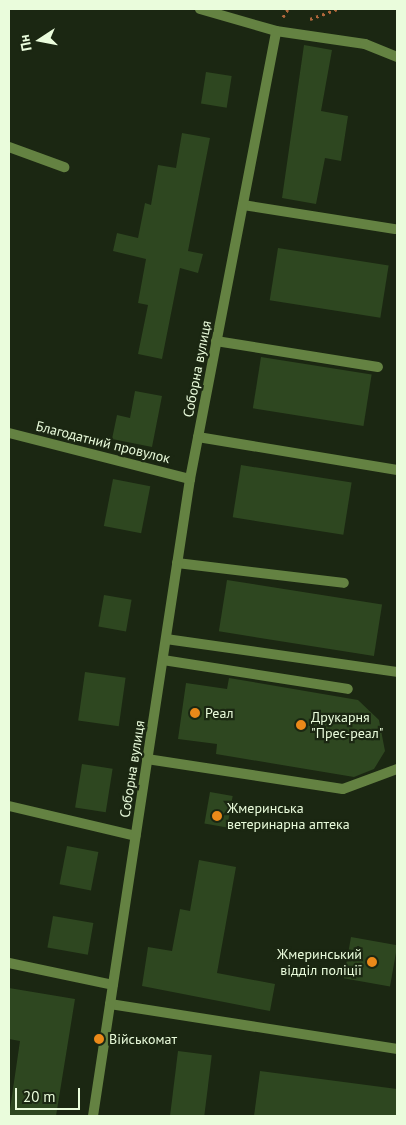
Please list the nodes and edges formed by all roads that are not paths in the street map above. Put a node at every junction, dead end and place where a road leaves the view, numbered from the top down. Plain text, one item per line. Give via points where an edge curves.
1 (200, 9) edge
2 (276, 31) junction
3 (397, 57) edge
4 (9, 147) edge
5 (64, 167) dead end
6 (243, 205) junction
7 (395, 229) dead end
8 (216, 341) junction
9 (378, 367) dead end
10 (9, 433) edge
11 (198, 437) junction
12 (397, 470) edge
13 (190, 479) junction
14 (177, 563) junction
15 (344, 583) dead end
16 (166, 639) junction
17 (162, 660) junction
18 (397, 672) edge
19 (348, 688) dead end
20 (147, 759) junction
21 (397, 769) edge
22 (9, 806) edge
23 (136, 836) junction
24 (9, 962) edge
25 (113, 985) junction
26 (110, 1004) junction
27 (397, 1049) edge
28 (93, 1116) edge

1 - 2 street
2 - 3 street via 349,40
2 - 6 street, Соборна вулиця
4 - 5 street
6 - 7 street
6 - 8 street, Соборна вулиця
8 - 9 street
8 - 11 street, Соборна вулиця
10 - 13 street, Благодатний провулок
11 - 12 street
11 - 13 street, Соборна вулиця
13 - 14 street, Соборна вулиця
14 - 15 street
14 - 16 street, Соборна вулиця
16 - 17 street, Соборна вулиця
16 - 18 street
17 - 19 street
17 - 20 street, Соборна вулиця
20 - 21 street via 343,789
20 - 23 street, Соборна вулиця
22 - 23 street, Соборна вулиця
23 - 25 street, Соборна вулиця
24 - 25 street
25 - 26 street, Соборна вулиця
26 - 27 street
26 - 28 street, Соборна вулиця

